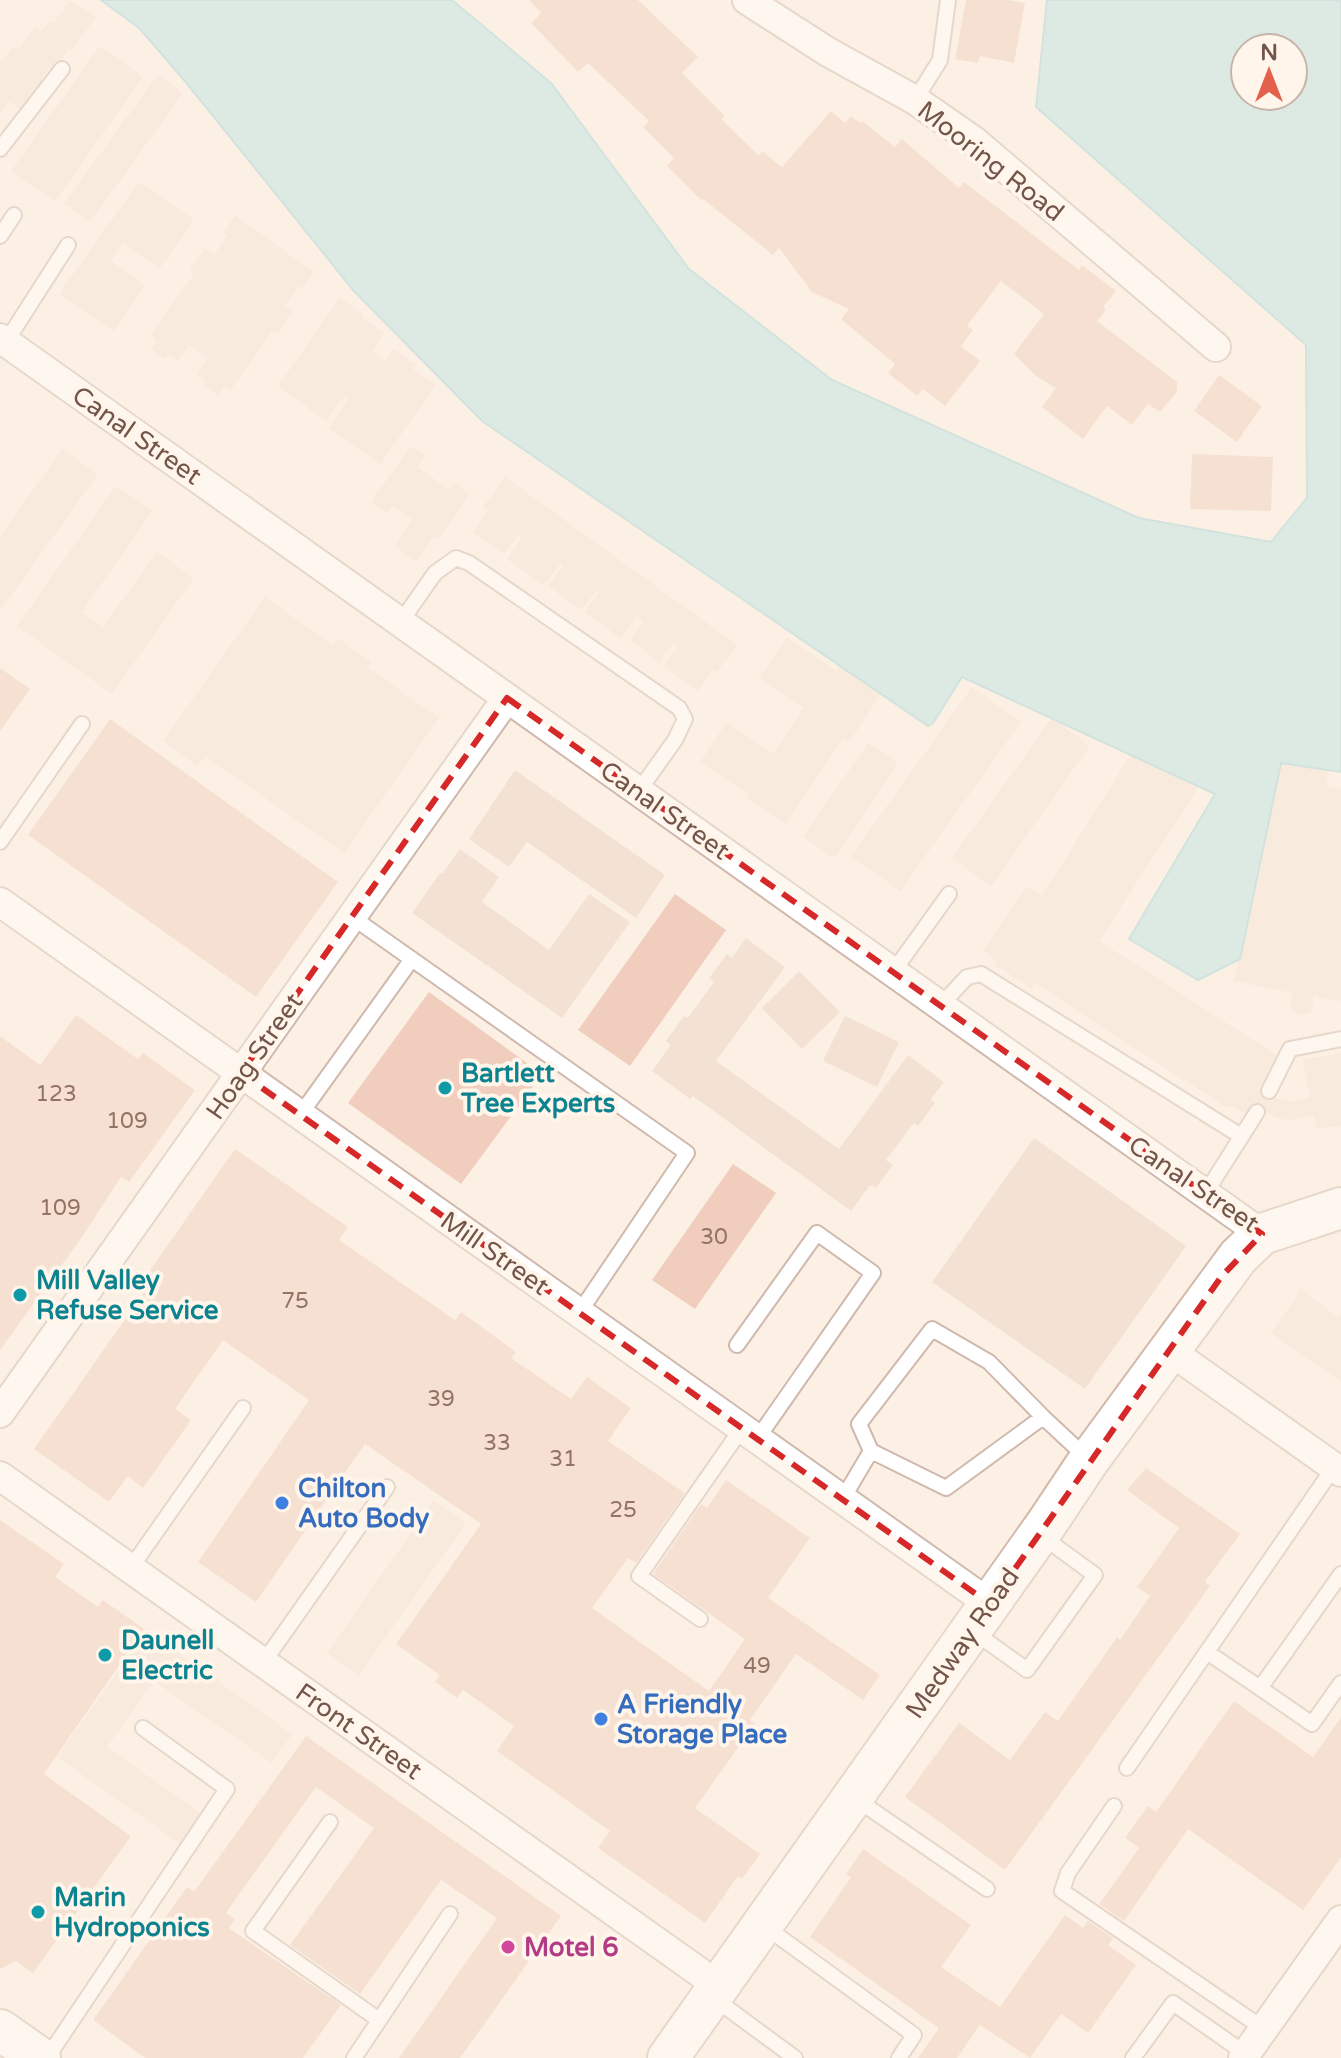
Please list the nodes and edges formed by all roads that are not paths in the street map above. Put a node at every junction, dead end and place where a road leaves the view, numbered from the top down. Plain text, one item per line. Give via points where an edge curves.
1 (747, 0) edge
2 (948, 0) edge
3 (62, 69) dead end
4 (915, 100) junction
5 (0, 149) edge
6 (14, 215) dead end
7 (0, 236) edge
8 (68, 245) dead end
9 (3, 340) edge
10 (1216, 347) dead end
11 (400, 623) junction
12 (507, 698) junction
13 (82, 724) dead end
14 (638, 792) junction
15 (0, 842) edge
16 (949, 894) dead end
17 (0, 902) edge
18 (352, 917) junction
19 (412, 959) junction
20 (893, 972) junction
21 (940, 1006) junction
22 (1341, 1039) edge
23 (241, 1073) junction
24 (1269, 1091) dead end
25 (1257, 1112) dead end
26 (300, 1115) junction
27 (1241, 1136) junction
28 (1205, 1194) junction
29 (1341, 1208) edge
30 (1262, 1234) junction
31 (579, 1313) junction
32 (737, 1345) dead end
33 (1169, 1350) junction
34 (243, 1408) dead end
35 (0, 1413) edge
36 (1043, 1417) junction
37 (749, 1434) junction
38 (871, 1451) junction
39 (1089, 1460) junction
40 (1338, 1469) edge
41 (0, 1476) edge
42 (387, 1487) dead end
43 (842, 1500) junction
44 (1039, 1534) junction
45 (130, 1569) junction
46 (1341, 1574) edge
47 (980, 1617) junction
48 (700, 1619) dead end
49 (1207, 1652) junction
50 (263, 1663) junction
51 (1341, 1683) edge
52 (1260, 1688) junction
53 (143, 1728) dead end
54 (1127, 1768) dead end
55 (853, 1797) junction
56 (1114, 1806) dead end
57 (330, 1822) dead end
58 (987, 1889) dead end
59 (450, 1914) dead end
60 (1341, 1920) edge
61 (763, 1925) junction
62 (715, 1991) junction
63 (379, 2020) junction
64 (1264, 2029) junction
65 (0, 2030) edge
66 (1244, 2056) edge
67 (40, 2058) edge
68 (47, 2058) edge
69 (354, 2058) edge
70 (668, 2058) edge
71 (795, 2058) edge
72 (899, 2058) edge
73 (1133, 2058) edge

1 - 4 street, Mooring Road
2 - 4 lane via 940,60
3 - 5 lane
4 - 10 street, Mooring Road via 974,141
6 - 7 lane
8 - 9 lane
9 - 11 street, Canal Street
11 - 12 street, Canal Street
11 - 14 lane via 435,573 456,558 679,708 685,719 680,730
12 - 14 street, Canal Street
12 - 18 street, Hoag Street
13 - 15 lane
14 - 20 street, Canal Street
16 - 20 lane
17 - 23 street, Mill Street
18 - 19 lane
18 - 23 street, Hoag Street
19 - 26 lane
19 - 31 lane via 687,1153
20 - 21 street, Canal Street
21 - 27 lane via 967,977 981,974
21 - 28 street, Canal Street
22 - 24 lane via 1290,1049
23 - 26 street, Mill Street
23 - 35 street, Hoag Street
25 - 27 lane
26 - 31 street, Mill Street
27 - 28 lane
28 - 30 street, Canal Street
29 - 30 street, Canal Street
30 - 33 street, Medway Road via 1229,1267
31 - 37 street, Mill Street
32 - 37 lane via 817,1233 873,1273
33 - 39 street, Medway Road
33 - 40 street
34 - 45 lane
36 - 38 lane via 946,1488
36 - 38 lane via 989,1362 932,1329 859,1424
36 - 39 lane
37 - 43 street, Mill Street
37 - 48 lane via 639,1576
38 - 43 lane
39 - 44 street, Medway Road
40 - 49 lane
41 - 45 street, Front Street
42 - 50 lane
43 - 47 street, Mill Street
44 - 47 street, Medway Road
44 - 47 lane via 1095,1575 1027,1670
45 - 50 street, Front Street
46 - 52 lane
47 - 55 street, Medway Road
49 - 52 lane
49 - 54 lane
50 - 62 street, Front Street
51 - 52 lane via 1312,1724
53 - 68 lane via 227,1789
55 - 58 lane
55 - 61 street, Medway Road
56 - 64 lane via 1068,1873 1062,1891
57 - 63 lane via 253,1931
59 - 63 lane
60 - 64 street
61 - 62 street, Medway Road
61 - 72 lane via 914,2035
62 - 70 street, Medway Road
62 - 71 lane
63 - 69 lane
64 - 66 street
65 - 67 street
66 - 73 lane via 1173,2003

